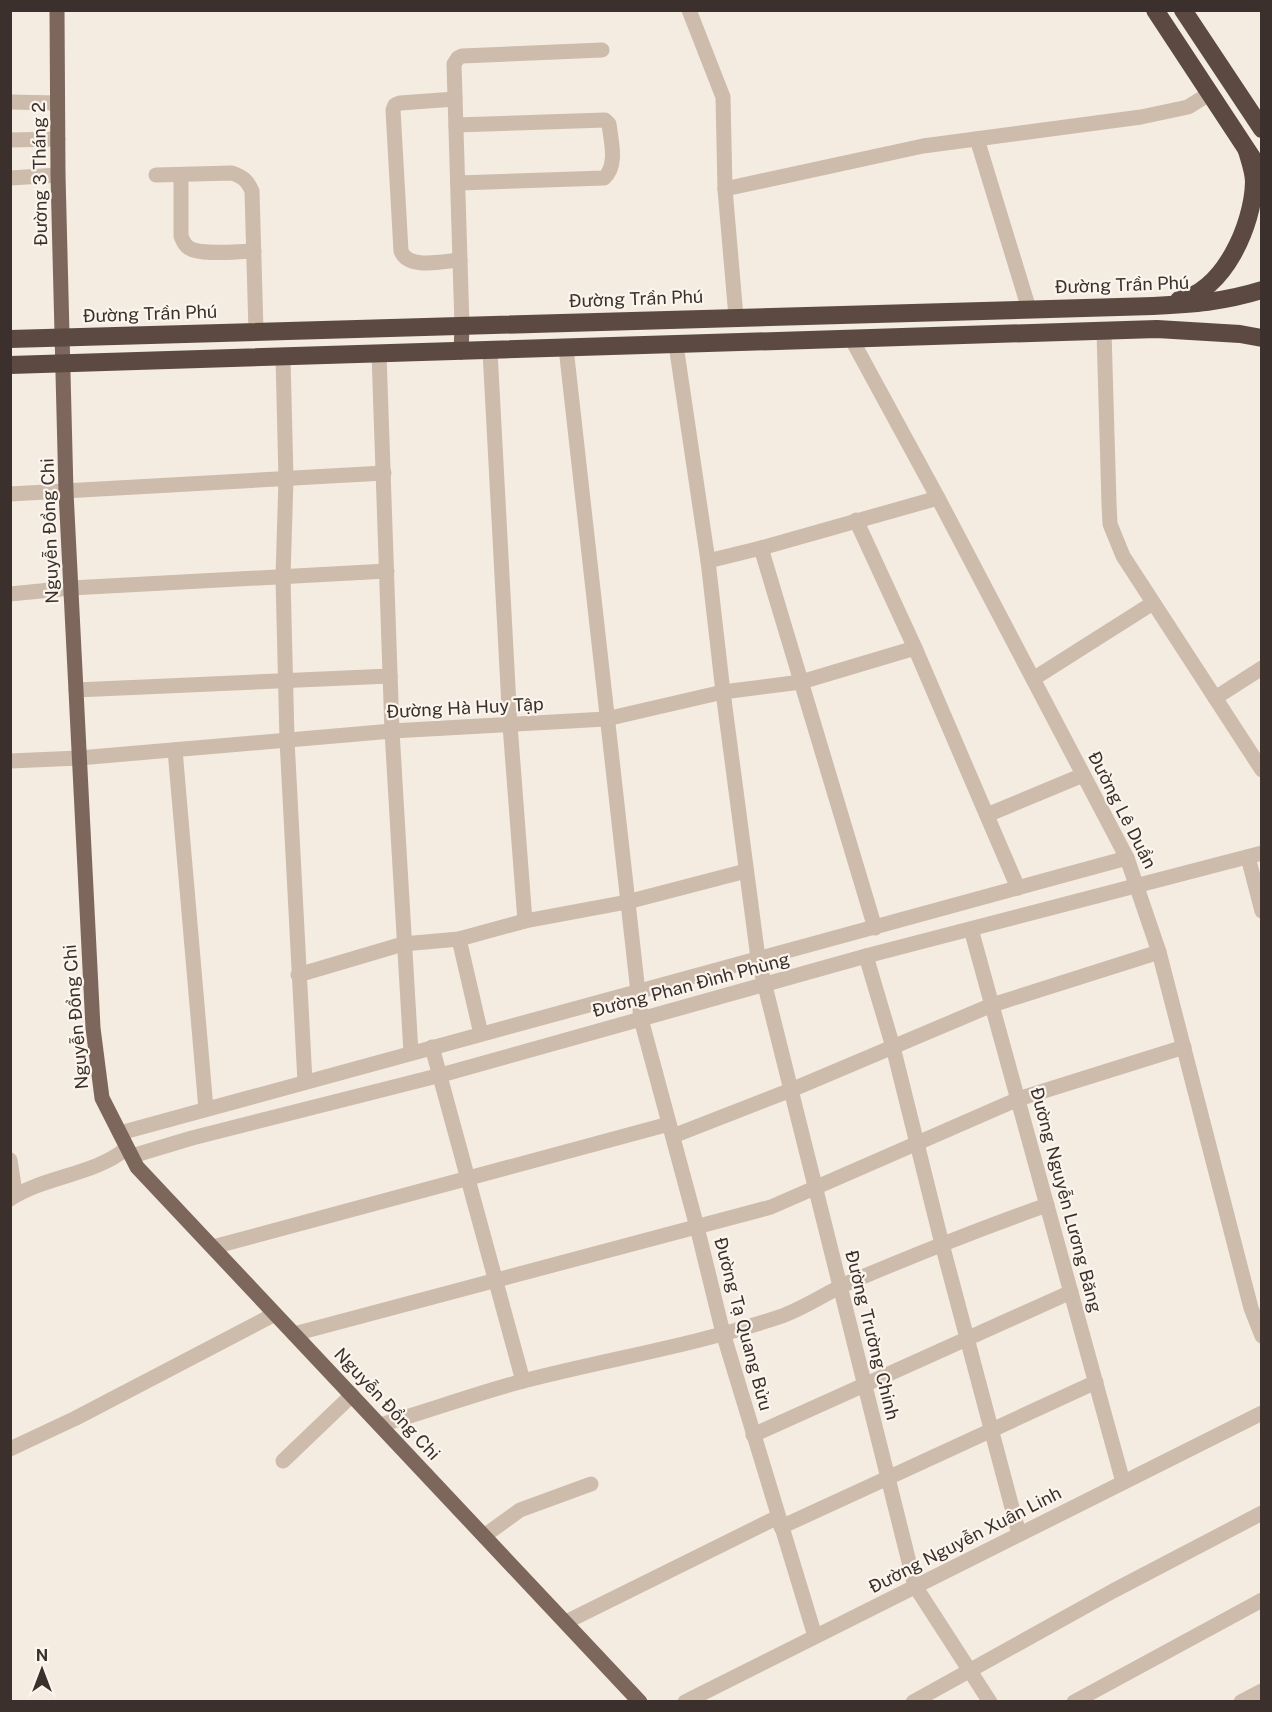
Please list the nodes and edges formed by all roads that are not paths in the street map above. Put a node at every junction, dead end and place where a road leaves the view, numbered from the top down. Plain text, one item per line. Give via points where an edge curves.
1 (57, 10) edge
2 (689, 10) edge
3 (1155, 10) edge
4 (1183, 10) edge
5 (602, 50) dead end
6 (1209, 94) junction
7 (455, 99) junction
8 (10, 102) edge
9 (57, 103) junction
10 (456, 125) junction
11 (1262, 129) edge
12 (58, 139) junction
13 (977, 139) junction
14 (10, 140) edge
15 (1247, 151) junction
16 (1262, 171) edge
17 (58, 175) junction
18 (156, 175) dead end
19 (181, 175) junction
20 (10, 178) edge
21 (458, 183) junction
22 (725, 189) junction
23 (254, 251) junction
24 (460, 260) junction
25 (1262, 290) edge
26 (1153, 306) junction
27 (1029, 309) junction
28 (736, 317) junction
29 (462, 326) junction
30 (1104, 331) junction
31 (256, 332) junction
32 (64, 338) junction
33 (1262, 338) edge
34 (10, 339) edge
35 (852, 340) junction
36 (676, 345) junction
37 (566, 348) junction
38 (490, 351) junction
39 (461, 352) junction
40 (379, 354) junction
41 (283, 357) junction
42 (64, 364) junction
43 (10, 365) edge
44 (384, 473) junction
45 (286, 479) junction
46 (66, 492) junction
47 (10, 495) edge
48 (938, 498) junction
49 (856, 520) junction
50 (761, 548) junction
51 (708, 561) junction
52 (387, 571) junction
53 (283, 577) junction
54 (71, 588) junction
55 (10, 594) edge
56 (1153, 603) junction
57 (915, 648) junction
58 (1262, 668) edge
59 (390, 676) junction
60 (1033, 679) junction
61 (286, 681) junction
62 (801, 682) junction
63 (76, 690) junction
64 (723, 692) junction
65 (1215, 698) junction
66 (606, 719) junction
67 (510, 725) junction
68 (392, 731) junction
69 (287, 740) junction
70 (175, 750) junction
71 (79, 758) junction
72 (10, 761) edge
73 (1262, 770) edge
74 (1083, 775) junction
75 (987, 815) junction
76 (1255, 855) edge
77 (1127, 858) junction
78 (746, 871) junction
79 (1138, 886) junction
80 (1018, 888) junction
81 (627, 902) junction
82 (1262, 911) edge
83 (525, 921) junction
84 (875, 928) junction
85 (971, 929) junction
86 (459, 939) junction
87 (403, 944) junction
88 (1159, 952) junction
89 (866, 956) junction
90 (758, 958) junction
91 (298, 975) junction
92 (765, 985) junction
93 (638, 991) junction
94 (992, 1005) junction
95 (640, 1019) junction
96 (480, 1034) junction
97 (432, 1047) junction
98 (893, 1047) junction
99 (1184, 1047) junction
100 (411, 1053) junction
101 (441, 1075) junction
102 (305, 1082) junction
103 (791, 1090) junction
104 (1018, 1099) junction
105 (206, 1109) junction
106 (671, 1130) junction
107 (120, 1133) junction
108 (918, 1143) junction
109 (130, 1152) junction
110 (10, 1160) edge
111 (469, 1179) junction
112 (815, 1188) junction
113 (14, 1197) edge
114 (1047, 1205) junction
115 (698, 1227) junction
116 (942, 1244) junction
117 (213, 1247) junction
118 (496, 1279) junction
119 (840, 1287) junction
120 (1071, 1292) junction
121 (275, 1314) junction
122 (723, 1333) junction
123 (294, 1334) junction
124 (1262, 1336) edge
125 (968, 1337) junction
126 (523, 1382) junction
127 (1096, 1382) junction
128 (865, 1385) junction
129 (352, 1395) junction
130 (1262, 1413) edge
131 (380, 1425) junction
132 (992, 1429) junction
133 (753, 1435) junction
134 (10, 1449) edge
135 (283, 1461) dead end
136 (888, 1479) junction
137 (1123, 1482) junction
138 (591, 1484) dead end
139 (1262, 1513) edge
140 (779, 1522) junction
141 (1019, 1534) junction
142 (484, 1536) junction
143 (915, 1586) junction
144 (1262, 1600) edge
145 (566, 1622) junction
146 (815, 1636) junction
147 (969, 1670) junction
148 (1262, 1691) edge
149 (640, 1701) edge
150 (685, 1701) edge
151 (913, 1701) edge
152 (990, 1701) edge
153 (1074, 1701) edge
154 (1241, 1701) edge

1 - 9 main road, Đường 3 Tháng 2
2 - 22 street via 723,97
3 - 6 highway
4 - 11 highway
5 - 7 street via 462,56 454,64
6 - 13 street via 1188,107 1141,117
6 - 15 highway
7 - 10 street
7 - 24 street via 400,103 393,110 401,251 409,261
8 - 9 street
9 - 12 main road, Đường 3 Tháng 2
10 - 21 street
10 - 21 street via 605,120 609,124 612,165 604,178
12 - 14 street
12 - 17 main road, Đường 3 Tháng 2
13 - 22 street via 923,146
13 - 27 street
15 - 16 highway
15 - 26 highway via 1254,180 1251,206 1231,258 1202,291
17 - 20 street
17 - 32 main road, Đường 3 Tháng 2
18 - 19 street
19 - 23 street via 232,173 248,182 252,191
19 - 23 street via 181,236 185,245 201,252
21 - 24 street
22 - 28 street
23 - 31 street
24 - 29 street
25 - 26 highway, Đường Trần Phú via 1210,303
26 - 27 highway, Đường Trần Phú
27 - 28 highway, Đường Trần Phú
28 - 29 highway, Đường Trần Phú
29 - 31 highway, Đường Trần Phú
29 - 39 main road
30 - 33 highway via 1157,329
30 - 35 highway
30 - 56 street via 1110,524 1124,556
31 - 32 highway, Đường Trần Phú
32 - 34 highway, Đường Trần Phú
32 - 42 main road, Nguyễn Đổng Chi
35 - 36 highway
35 - 48 street, Đường Lê Duẩn
36 - 37 highway
36 - 51 street, Đường Trường Chinh
37 - 38 highway
37 - 66 street, Đường Tạ Quang Bửu
38 - 39 highway
38 - 67 street
39 - 40 highway
40 - 41 highway
40 - 44 street
41 - 42 highway
41 - 45 street
42 - 43 highway
42 - 46 main road, Nguyễn Đổng Chi
44 - 45 street
44 - 52 street
45 - 46 street
45 - 53 street
46 - 47 street
46 - 54 main road, Nguyễn Đổng Chi
48 - 49 street
48 - 60 street, Đường Lê Duẩn
49 - 50 street
49 - 57 street
50 - 51 street
50 - 62 street
51 - 64 street, Đường Trường Chinh
52 - 53 street
52 - 59 street
53 - 54 street
53 - 61 street
54 - 55 street
54 - 63 main road, Nguyễn Đổng Chi
56 - 60 street
56 - 65 street
57 - 62 street, Đường Hà Huy Tập
57 - 75 street
58 - 65 street
59 - 61 street
59 - 68 street
60 - 74 street, Đường Lê Duẩn
61 - 63 street
61 - 69 street
62 - 64 street, Đường Hà Huy Tập
62 - 84 street
63 - 71 main road, Nguyễn Đổng Chi
64 - 66 street, Đường Hà Huy Tập
64 - 78 street, Đường Trường Chinh
65 - 73 street
66 - 67 street, Đường Hà Huy Tập
66 - 81 street, Đường Tạ Quang Bửu
67 - 68 street, Đường Hà Huy Tập
67 - 83 street
68 - 69 street, Đường Hà Huy Tập
68 - 87 street
69 - 70 street, Đường Hà Huy Tập
69 - 91 street
70 - 71 street, Đường Hà Huy Tập
70 - 105 street
71 - 72 street, Đường Hà Huy Tập
71 - 107 main road, Nguyễn Đổng Chi via 93,1028 102,1098
74 - 75 street
74 - 77 street, Đường Lê Duẩn
75 - 80 street
76 - 79 street, Đường Phan Đình Phùng
76 - 82 street
77 - 79 street, Đường Lê Duẩn
77 - 80 street, Đường Phan Đình Phùng
78 - 81 street
78 - 90 street, Đường Trường Chinh
79 - 85 street, Đường Phan Đình Phùng
79 - 88 street, Đường Lê Duẩn
80 - 84 street, Đường Phan Đình Phùng
81 - 83 street
81 - 93 street, Đường Tạ Quang Bửu
83 - 86 street
84 - 90 street, Đường Phan Đình Phùng
85 - 89 street, Đường Phan Đình Phùng
85 - 94 street, Đường Nguyễn Lương Băng
86 - 87 street
86 - 96 street
87 - 91 street
87 - 100 street
88 - 94 street
88 - 99 street, Đường Lê Duẩn
89 - 92 street, Đường Phan Đình Phùng
89 - 98 street
90 - 92 street, Đường Trường Chinh
90 - 93 street, Đường Phan Đình Phùng
91 - 102 street
92 - 95 street, Đường Phan Đình Phùng
92 - 103 street, Đường Trường Chinh
93 - 95 street, Đường Tạ Quang Bửu
93 - 96 street, Đường Phan Đình Phùng
94 - 98 street
94 - 104 street, Đường Nguyễn Lương Băng
95 - 101 street, Đường Phan Đình Phùng
95 - 106 street, Đường Tạ Quang Bửu
96 - 97 street, Đường Phan Đình Phùng
97 - 100 street, Đường Phan Đình Phùng
97 - 101 street
98 - 103 street
98 - 108 street
99 - 104 street
99 - 124 street, Đường Lê Duẩn via 1251,1308
100 - 102 street, Đường Phan Đình Phùng
101 - 109 street, Đường Phan Đình Phùng
101 - 111 street
102 - 105 street, Đường Phan Đình Phùng
103 - 106 street
103 - 112 street, Đường Trường Chinh
104 - 108 street
104 - 114 street, Đường Nguyễn Lương Băng
105 - 107 street, Đường Phan Đình Phùng
106 - 111 street
106 - 115 street, Đường Tạ Quang Bửu
107 - 109 main road, Nguyễn Đổng Chi
108 - 112 street
108 - 116 street
109 - 113 street, Đường Phan Đình Phùng
109 - 117 main road, Nguyễn Đổng Chi via 137,1167
110 - 113 street
111 - 117 street
111 - 118 street
112 - 115 street via 771,1208
112 - 119 street, Đường Trường Chinh
114 - 116 street
114 - 120 street, Đường Nguyễn Lương Băng
115 - 118 street
115 - 122 street, Đường Tạ Quang Bửu
116 - 119 street
116 - 125 street
117 - 121 main road, Nguyễn Đổng Chi
118 - 123 street
118 - 126 street
119 - 122 street via 799,1309
119 - 128 street, Đường Trường Chinh
120 - 125 street
120 - 127 street, Đường Nguyễn Lương Băng
121 - 123 main road, Nguyễn Đổng Chi
121 - 134 street
122 - 126 street
122 - 133 street, Đường Tạ Quang Bửu
123 - 129 main road, Nguyễn Đổng Chi
125 - 128 street
125 - 132 street
126 - 131 street
127 - 132 street
127 - 137 street, Đường Nguyễn Lương Băng
128 - 133 street
128 - 136 street, Đường Trường Chinh
129 - 131 main road, Nguyễn Đổng Chi
129 - 135 street
130 - 137 street, Đường Nguyễn Xuân Linh
131 - 142 main road, Nguyễn Đổng Chi
132 - 136 street
132 - 141 street
133 - 140 street, Đường Tạ Quang Bửu
136 - 140 street
136 - 143 street, Đường Trường Chinh
137 - 141 street, Đường Nguyễn Xuân Linh
138 - 142 street via 520,1510
139 - 147 street
140 - 145 street
140 - 146 street, Đường Tạ Quang Bửu
141 - 143 street, Đường Nguyễn Xuân Linh
142 - 145 main road, Nguyễn Đổng Chi
143 - 146 street, Đường Nguyễn Xuân Linh
143 - 147 street, Đường Trường Chinh
144 - 153 street
145 - 149 main road, Nguyễn Đổng Chi
146 - 150 street, Đường Nguyễn Xuân Linh
147 - 151 street
147 - 152 street, Đường Trường Chinh
148 - 154 street

